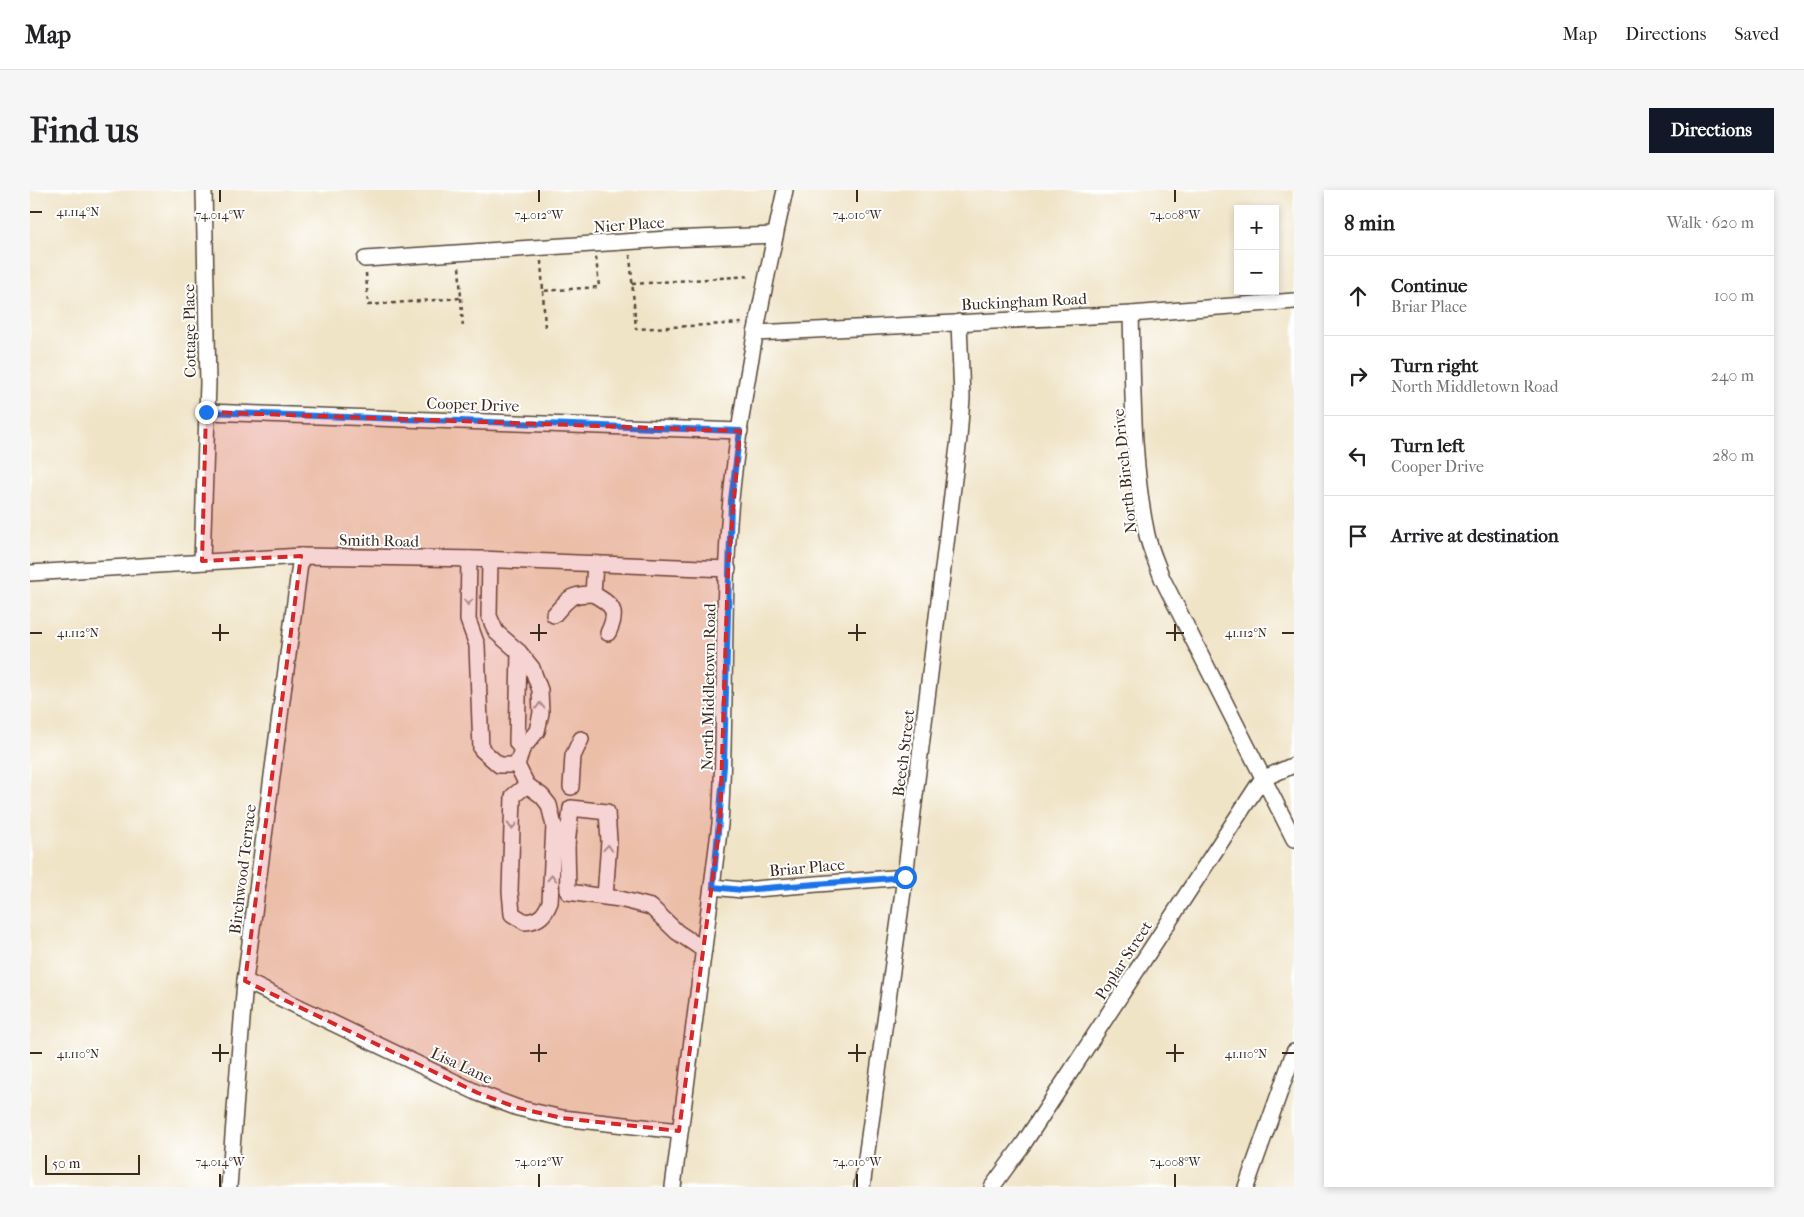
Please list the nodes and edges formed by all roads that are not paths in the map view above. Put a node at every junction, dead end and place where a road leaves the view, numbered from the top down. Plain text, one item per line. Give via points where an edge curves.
1 (204, 190) edge
2 (785, 190) edge
3 (775, 234) junction
4 (365, 259) road end
5 (1294, 301) edge
6 (1131, 314) junction
7 (959, 322) junction
8 (754, 333) junction
9 (206, 412) junction
10 (740, 431) junction
11 (300, 556) junction
12 (469, 559) junction
13 (490, 560) junction
14 (202, 561) junction
15 (595, 564) junction
16 (728, 569) junction
17 (30, 572) edge
18 (593, 594) junction
19 (554, 615) dead end
20 (496, 632) junction
21 (608, 633) dead end
22 (477, 644) junction
23 (519, 652) junction
24 (582, 739) dead end
25 (522, 749) junction
26 (1294, 765) edge
27 (517, 766) junction
28 (1262, 779) junction
29 (527, 785) junction
30 (571, 808) junction
31 (554, 826) junction
32 (1294, 839) edge
33 (568, 845) junction
34 (905, 877) junction
35 (713, 887) junction
36 (604, 896) junction
37 (704, 950) junction
38 (245, 981) junction
39 (1294, 1052) edge
40 (680, 1131) junction
41 (229, 1187) edge
42 (673, 1187) edge
43 (862, 1187) edge
44 (992, 1187) edge
45 (1246, 1187) edge

1 - 9 street, Cottage Place
2 - 3 street, North Middletown Road
3 - 4 street, Nier Place
3 - 8 street, North Middletown Road
5 - 6 street, Buckingham Road
6 - 7 street, Buckingham Road
6 - 28 street, North Birch Drive via 1140,491 1147,536 1162,578
7 - 8 street, Buckingham Road
7 - 34 street, Beech Street via 962,398 959,438
8 - 10 street, North Middletown Road
9 - 10 street, Cooper Drive
9 - 14 street, Cottage Place
10 - 16 street, North Middletown Road via 731,500
11 - 12 street, Smith Road
11 - 14 street, Smith Road
11 - 38 street, Birchwood Terrace
12 - 13 street, Smith Road
12 -> 22 street via 468,620
13 - 15 street, Smith Road
13 - 20 street via 489,616
14 - 17 street, Smith Road
15 - 16 street, Smith Road
15 - 18 street
16 - 35 street, North Middletown Road via 724,766
18 - 19 street via 569,597
18 - 21 street via 608,602 614,612
20 - 22 street
20 - 23 street
22 - 27 street via 481,749 499,765
23 - 25 street via 518,743
25 -> 23 street via 537,730 541,713 540,690 532,668
24 - 30 street via 573,756
25 - 27 street
26 - 28 street
27 - 29 street
28 - 32 street, North Birch Drive
28 - 44 street, Poplar Street
29 - 31 street via 549,805
29 -> 31 street via 513,796 510,891 512,914 525,922 540,919 550,902
30 - 33 street
36 -> 30 street via 609,841 607,812
31 - 33 street
33 - 36 street via 568,892
34 - 35 street, Briar Place via 742,890
34 - 43 street, Beech Street
35 - 37 street, North Middletown Road
36 - 37 street via 651,907 677,932
37 - 40 street, North Middletown Road
38 - 40 street, Lisa Lane via 478,1093 518,1108 562,1118
38 - 41 street, Birchwood Terrace
39 - 45 street
40 - 42 street, North Middletown Road

